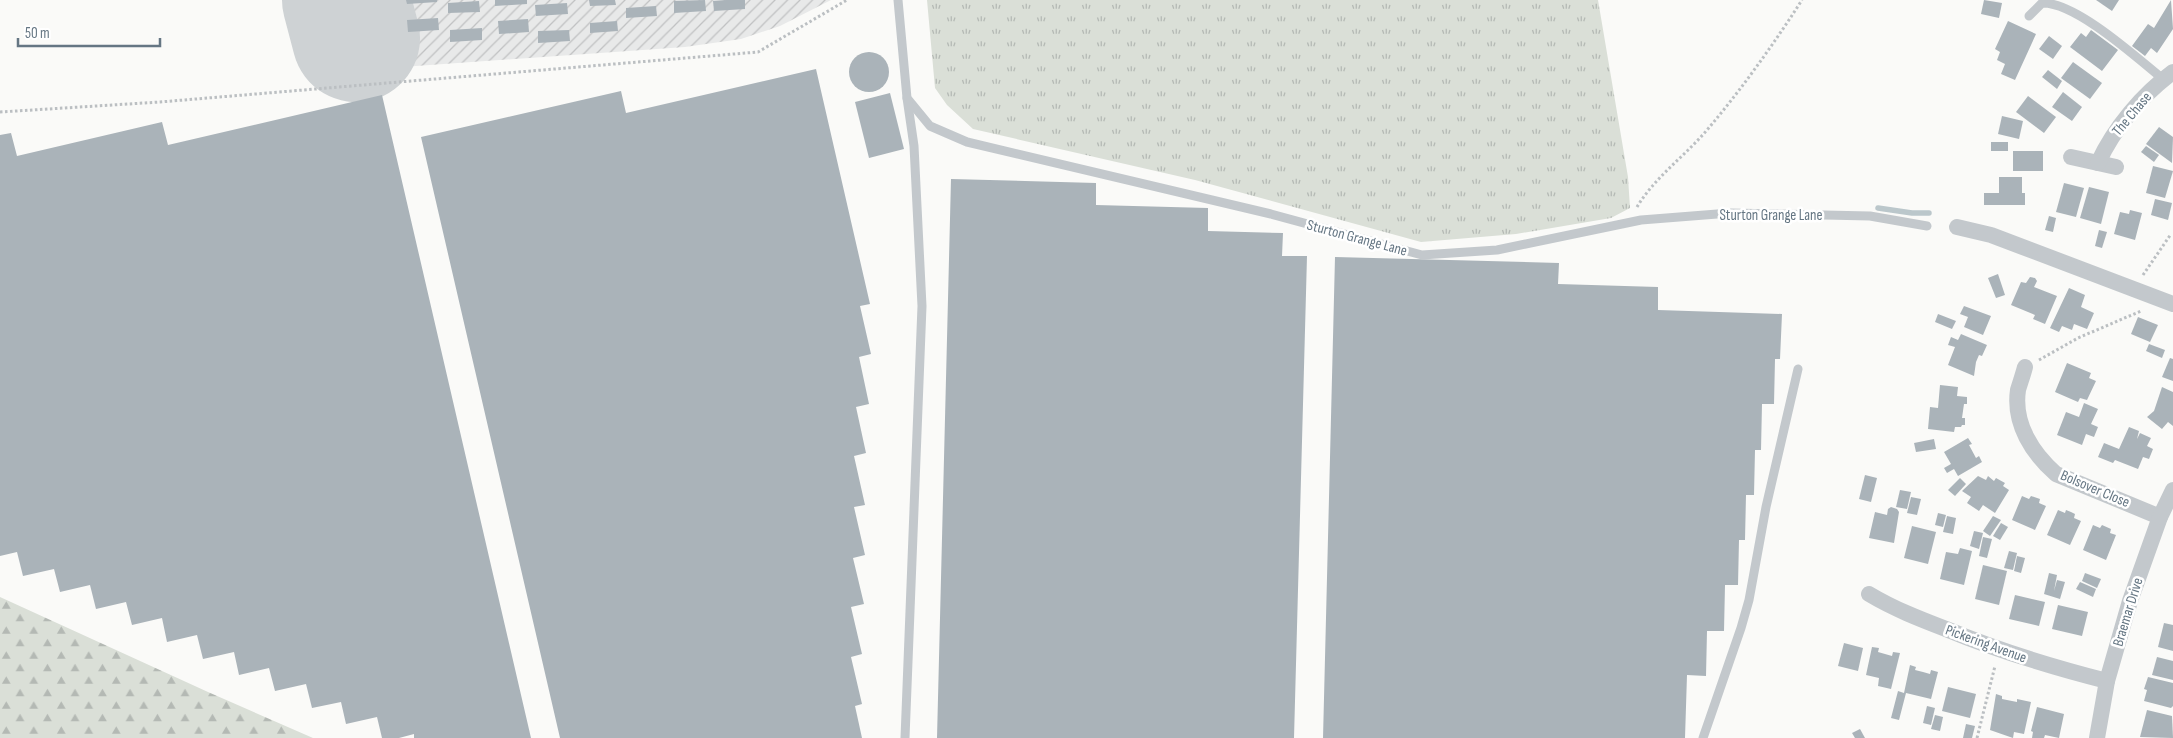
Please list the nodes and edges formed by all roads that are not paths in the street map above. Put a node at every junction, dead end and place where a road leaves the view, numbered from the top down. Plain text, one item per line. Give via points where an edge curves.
1 (898, 0) edge
2 (2029, 16) dead end
3 (2168, 76) edge
4 (907, 98) junction
5 (2071, 157) dead end
6 (2098, 163) junction
7 (2116, 167) dead end
8 (1927, 226) dead end
9 (1957, 227) dead end
10 (2169, 303) edge
11 (2025, 368) road end
12 (1798, 369) dead end
13 (2173, 490) edge
14 (2160, 517) junction
15 (1869, 594) dead end
16 (2107, 681) junction
17 (905, 738) edge
18 (1703, 738) edge
19 (2097, 738) edge

1 - 4 lane
2 - 3 lane via 2042,3 2063,8 2086,19
3 - 6 street, The Chase via 2136,107
4 - 8 lane, Sturton Grange Lane via 930,126 967,142 1271,214 1422,255 1497,250 1628,222 1730,213 1870,216
4 - 17 lane via 914,146 922,306
5 - 6 street
6 - 7 street
9 - 10 street via 1991,235
11 - 14 street, Bolsover Close via 2018,391 2021,422 2034,451 2044,464 2056,474
12 - 18 lane via 1766,507 1749,600
13 - 14 street, Braemar Drive
14 - 16 street, Braemar Drive via 2130,601
15 - 16 street, Pickering Avenue via 1892,607 1999,651
16 - 19 street, Braemar Drive

